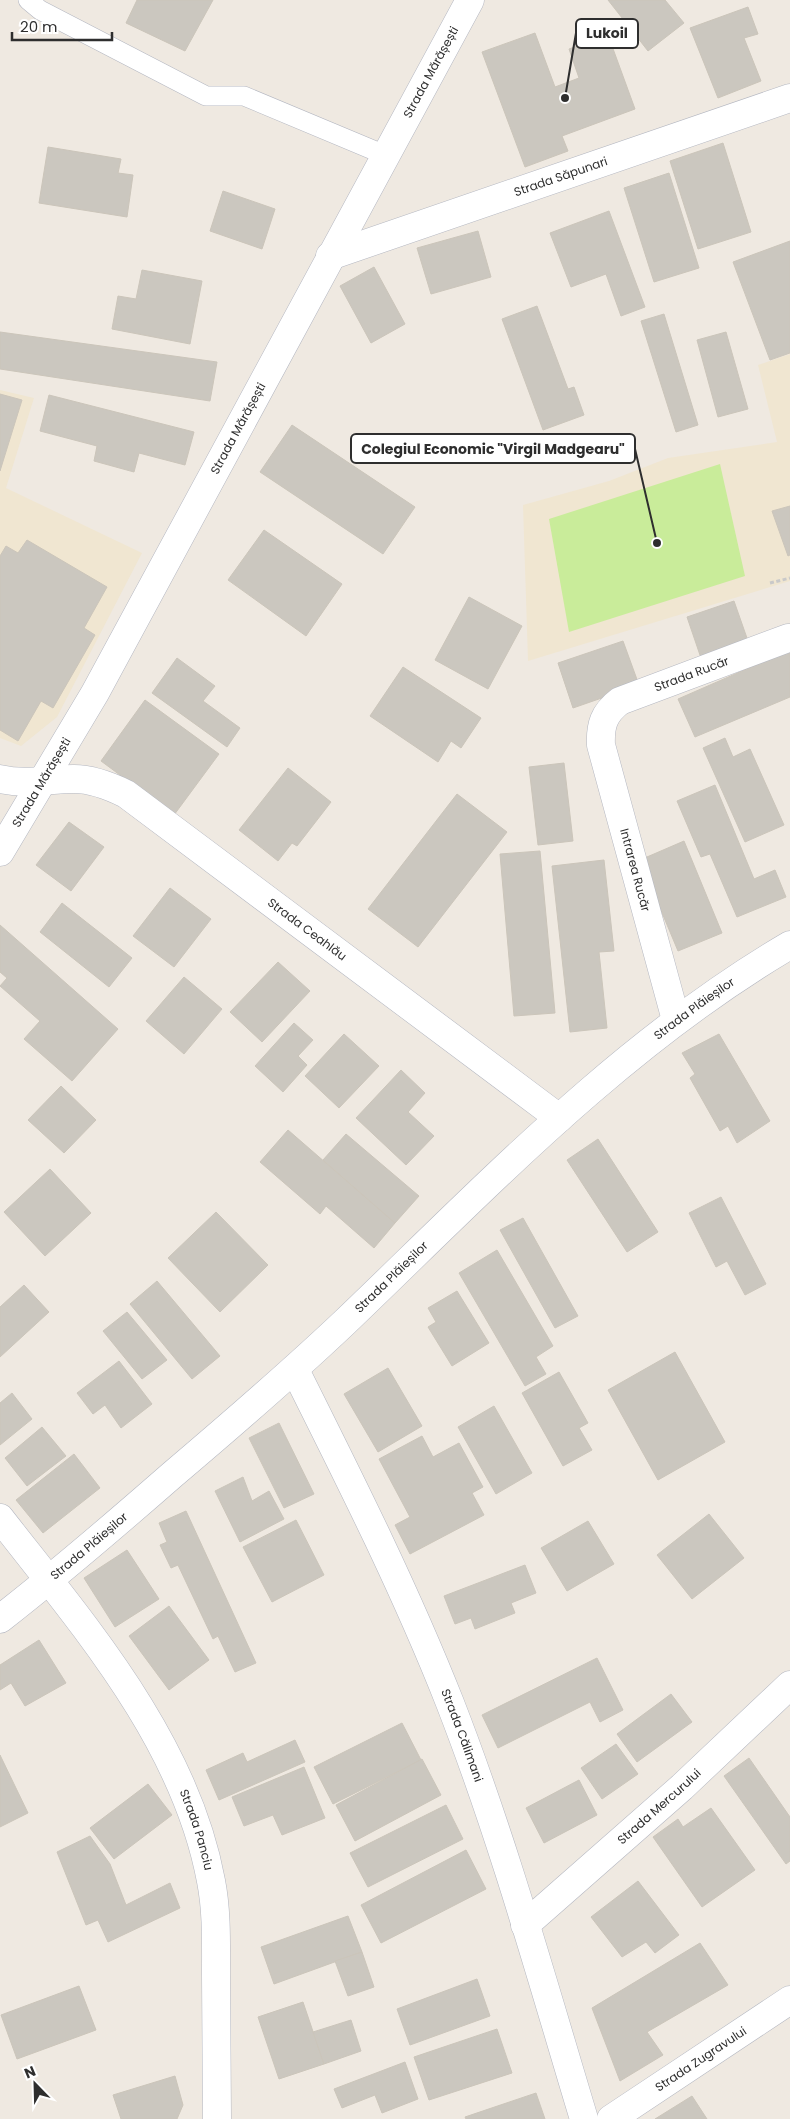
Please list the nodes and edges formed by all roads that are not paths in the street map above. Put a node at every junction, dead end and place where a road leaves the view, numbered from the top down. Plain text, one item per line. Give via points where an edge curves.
1 (28, 0) edge
2 (470, 0) edge
3 (790, 98) edge
4 (385, 155) junction
5 (330, 256) junction
6 (788, 638) dead end
7 (603, 719) joint
8 (0, 778) edge
9 (41, 782) junction
10 (0, 852) edge
11 (790, 945) edge
12 (676, 1020) junction
13 (559, 1118) junction
14 (295, 1370) junction
15 (0, 1518) edge
16 (49, 1581) junction
17 (0, 1619) edge
18 (790, 1685) edge
19 (526, 1925) junction
20 (790, 2000) edge
21 (217, 2119) edge
22 (584, 2119) edge
23 (611, 2119) edge

1 - 4 lane via 40,10 206,96 244,96
2 - 4 street, Strada Mărășești
3 - 5 street, Strada Săpunari
4 - 5 street, Strada Mărășești
5 - 9 street, Strada Mărășești via 95,693
6 - 7 street, Strada Rucăr via 620,701
7 - 12 street, Intrarea Rucăr via 601,745
8 - 9 street, Strada Ceahlău
9 - 10 street, Strada Mărășești
9 - 13 street, Strada Ceahlău via 75,778 106,785 126,794
11 - 12 street, Strada Plăieșilor
12 - 13 street, Strada Plăieșilor
13 - 14 street, Strada Plăieșilor
14 - 16 street, Strada Plăieșilor
14 - 19 street, Strada Călimani via 413,1612 488,1807
15 - 16 street, Strada Panciu
16 - 17 street, Strada Plăieșilor
16 - 21 street, Strada Panciu via 118,1673 140,1709 197,1824 212,1881 216,1936
18 - 19 street, Strada Mercurului
19 - 22 street, Strada Călimani
20 - 23 street, Strada Zugravului

